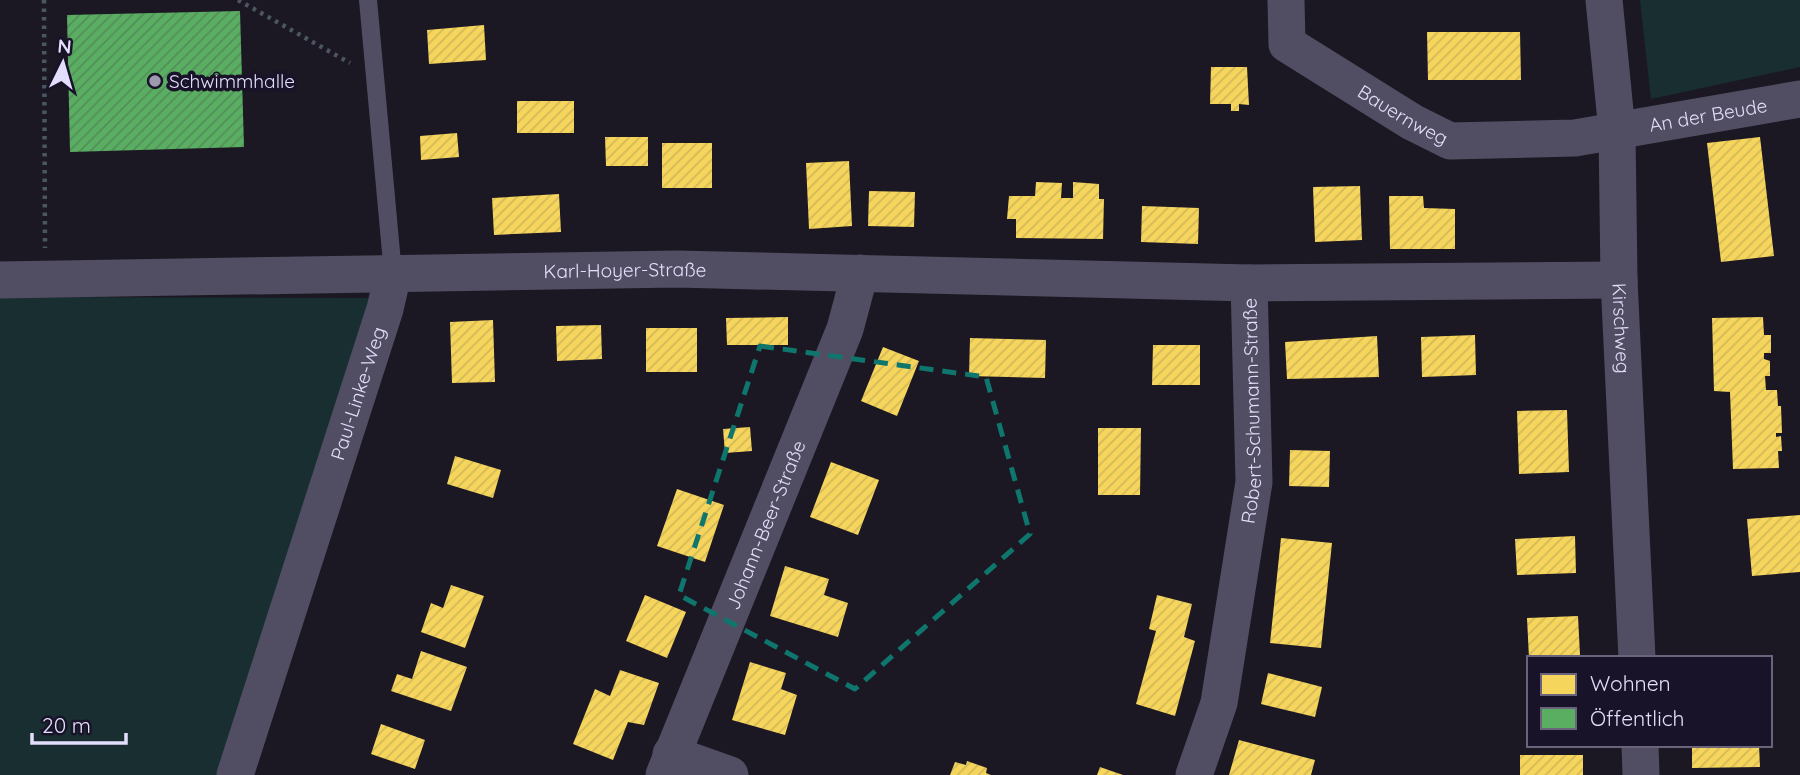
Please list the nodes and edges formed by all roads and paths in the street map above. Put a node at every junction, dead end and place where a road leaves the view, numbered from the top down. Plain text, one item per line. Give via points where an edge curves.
1 (44, 0) edge
2 (238, 0) edge
3 (368, 0) edge
4 (1286, 0) edge
5 (1604, 0) edge
6 (377, 78) junction
7 (1800, 99) edge
8 (1617, 131) junction
9 (860, 273) junction
10 (393, 274) junction
11 (0, 280) edge
12 (45, 280) junction
13 (1619, 280) junction
14 (1250, 283) junction
15 (1637, 656) edge
16 (1640, 747) edge
17 (668, 764) edge
18 (235, 775) edge
19 (730, 775) edge
20 (1194, 775) edge
21 (1641, 775) edge

1 - 12 path
2 - 6 path
3 - 6 lane, Paul-Linke-Weg
4 - 8 street, Bauernweg via 1287,44 1450,141 1575,138
5 - 8 street, Kirschweg
6 - 10 lane, Paul-Linke-Weg
7 - 8 street, An der Beude
8 - 13 street, Kirschweg
9 - 10 street, Karl-Hoyer-Straße via 677,269
9 - 14 street, Karl-Hoyer-Straße
9 - 17 street, Johann-Beer-Straße via 851,315
10 - 12 street, Karl-Hoyer-Straße
10 - 18 street, Paul-Linke-Weg
11 - 12 street, Karl-Hoyer-Straße
13 - 14 street, Robert-Schumann-Straße
13 - 15 street, Kirschweg
14 - 20 street, Robert-Schumann-Straße via 1254,482 1219,703
16 - 21 street
17 - 19 street

